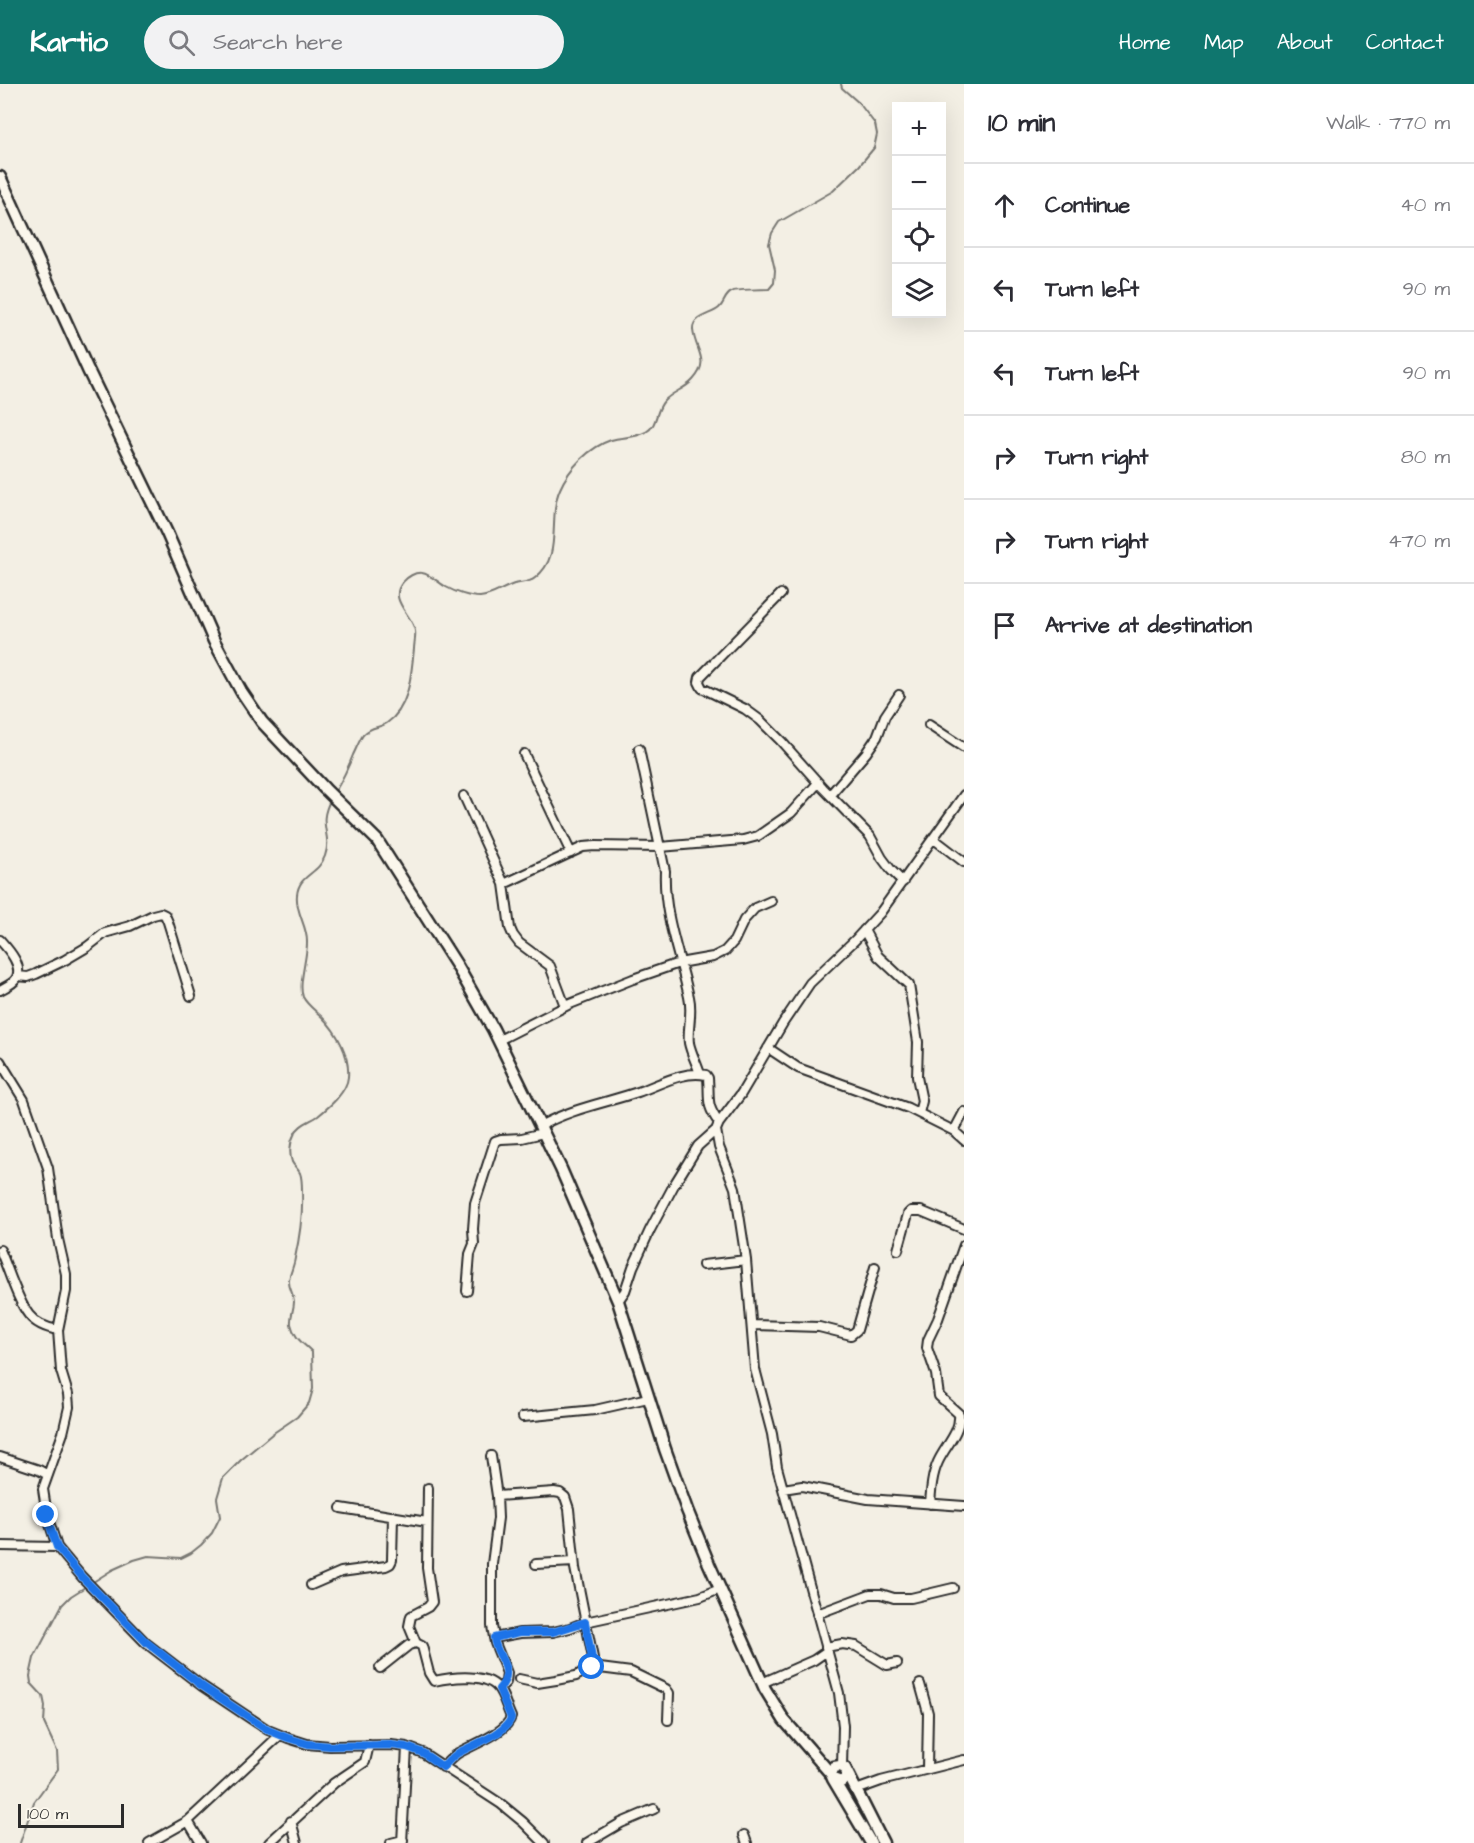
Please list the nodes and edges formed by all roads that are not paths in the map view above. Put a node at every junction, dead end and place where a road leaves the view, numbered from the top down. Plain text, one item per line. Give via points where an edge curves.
1 (0, 177) edge
2 (781, 594) dead end
3 (899, 696) dead end
4 (929, 725) dead end
5 (964, 748) edge
6 (639, 749) dead end
7 (524, 754) dead end
8 (818, 783) junction
9 (830, 795) junction
10 (964, 795) edge
11 (464, 796) dead end
12 (933, 839) junction
13 (660, 848) junction
14 (571, 853) junction
15 (964, 862) edge
16 (903, 882) junction
17 (504, 884) junction
18 (771, 901) dead end
19 (864, 930) junction
20 (0, 940) edge
21 (679, 963) junction
22 (18, 976) junction
23 (0, 990) edge
24 (191, 996) dead end
25 (565, 1006) junction
26 (498, 1040) junction
27 (768, 1048) junction
28 (0, 1061) edge
29 (700, 1074) junction
30 (919, 1113) junction
31 (964, 1113) edge
32 (717, 1127) junction
33 (541, 1129) junction
34 (954, 1131) junction
35 (964, 1140) edge
36 (964, 1229) edge
37 (964, 1245) edge
38 (0, 1250) edge
39 (898, 1250) dead end
40 (746, 1260) junction
41 (703, 1265) dead end
42 (875, 1267) dead end
43 (467, 1291) dead end
44 (618, 1300) junction
45 (752, 1325) junction
46 (58, 1330) junction
47 (648, 1398) junction
48 (523, 1417) dead end
49 (491, 1455) dead end
50 (0, 1457) edge
51 (48, 1475) junction
52 (428, 1488) dead end
53 (783, 1489) junction
54 (497, 1496) junction
55 (930, 1504) junction
56 (964, 1506) edge
57 (341, 1508) dead end
58 (393, 1516) junction
59 (427, 1522) junction
60 (0, 1546) edge
61 (57, 1547) junction
62 (574, 1562) junction
63 (536, 1564) dead end
64 (311, 1585) dead end
65 (953, 1588) dead end
66 (720, 1589) junction
67 (817, 1614) junction
68 (585, 1622) junction
69 (494, 1638) junction
70 (416, 1643) junction
71 (826, 1649) junction
72 (897, 1663) dead end
73 (592, 1667) junction
74 (380, 1668) dead end
75 (519, 1679) dead end
76 (762, 1683) junction
77 (920, 1684) dead end
78 (499, 1689) junction
79 (668, 1720) dead end
80 (280, 1735) junction
81 (369, 1745) junction
82 (407, 1747) junction
83 (964, 1760) edge
84 (443, 1767) junction
85 (927, 1769) junction
86 (844, 1770) junction
87 (832, 1777) junction
88 (856, 1790) junction
89 (654, 1809) dead end
90 (188, 1821) junction
91 (291, 1821) junction
92 (403, 1841) edge
93 (149, 1843) edge
94 (201, 1843) edge
95 (269, 1843) edge
96 (297, 1843) edge
97 (391, 1843) edge
98 (544, 1843) edge
99 (587, 1843) edge
100 (871, 1843) edge
101 (883, 1843) edge

1 - 26 main road via 241,691 262,722 377,840 474,993
2 - 8 street via 699,682 702,688 760,720
3 - 9 street via 866,753
4 - 5 street
6 - 13 street
7 - 14 street
8 - 9 street
8 - 13 street via 791,813 758,836
9 - 16 street via 870,836 882,858
10 - 12 street
11 - 17 street
12 - 15 street
12 - 16 street
13 - 14 street via 595,846
13 - 21 street via 664,891
14 - 17 street
16 - 19 street
17 - 25 street via 513,935 550,966
18 - 21 street via 755,908 725,951
19 - 27 street via 810,984
19 - 30 street via 878,956 909,986 918,1041 917,1077 922,1101
20 - 22 street via 17,964
21 - 25 street
21 - 29 street via 690,998 689,1041
22 - 23 street
22 - 24 street via 36,974 105,933 161,914 168,922
25 - 26 street
26 - 33 main road
27 - 30 street via 798,1068
27 - 32 street
28 - 46 street via 24,1101 48,1168 66,1274
29 - 32 street via 708,1078 708,1103
29 - 33 street via 555,1117
30 - 34 street
31 - 34 street
32 - 40 street via 719,1147 735,1188
32 - 44 street via 698,1146 674,1185
33 - 43 street via 522,1138 495,1141 475,1203
33 - 44 main road
34 - 35 street
36 - 39 street via 921,1210 910,1210
37 - 55 street via 928,1340 939,1396 960,1418 938,1462
38 - 46 street via 29,1315 45,1327
40 - 41 street
40 - 45 street
42 - 45 street via 857,1330 851,1335 819,1327
44 - 47 main road
45 - 53 street via 755,1369
46 - 51 street via 69,1407
47 - 48 street via 595,1410
47 - 66 main road via 687,1510
49 - 54 street
50 - 51 street
51 - 61 street via 43,1489 46,1515
52 - 59 street
53 - 55 street via 802,1486 868,1499
53 - 67 street
54 - 62 street via 545,1492 565,1497
54 - 69 street via 492,1564
55 - 56 street
57 - 58 street
58 - 59 street
58 - 64 street via 390,1564 341,1572
59 - 70 street via 432,1602 411,1616
60 - 61 street
61 - 80 street via 146,1642 202,1686
62 - 63 street
62 - 68 street
65 - 67 street via 911,1598 870,1594
66 - 68 street via 700,1597
66 - 76 main road
67 - 71 street
68 - 69 street via 553,1632 520,1632
68 - 73 street
69 - 78 street via 507,1673 506,1682
70 - 74 street
70 - 78 street via 422,1646 434,1681 469,1677 486,1680
71 - 72 street via 842,1644 856,1646 886,1665
71 - 76 street via 814,1660
71 - 86 street via 839,1693
73 - 75 street via 576,1676 537,1683
73 - 79 street via 631,1672 666,1689
76 - 87 main road via 784,1720
77 - 85 street via 928,1713
78 - 84 street via 511,1718 508,1724 455,1755
80 - 81 street via 308,1744
80 - 90 street
81 - 82 street
81 - 91 street via 365,1762
82 - 84 street
82 - 92 street
83 - 85 street
84 - 98 street via 501,1804
85 - 88 street
86 - 87 main road via 834,1767
86 - 88 main road
87 - 100 main road
88 - 101 main road
89 - 99 street
90 - 93 street
90 - 94 street
91 - 95 street
91 - 96 street
92 - 97 street

